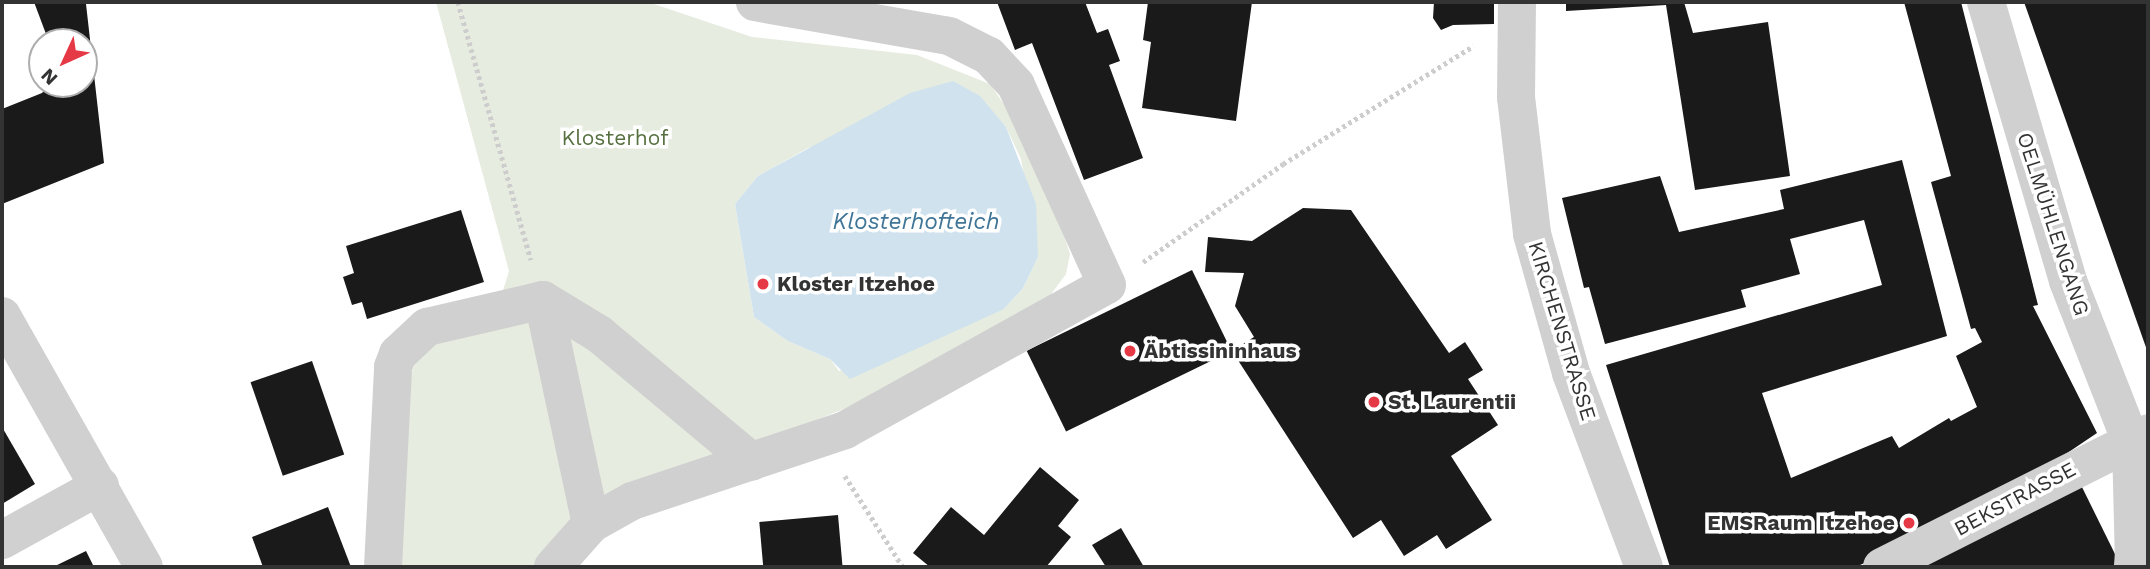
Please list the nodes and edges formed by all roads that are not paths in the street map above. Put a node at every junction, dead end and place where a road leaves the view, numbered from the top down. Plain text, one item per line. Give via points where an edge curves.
1 (755, 2) edge
2 (1986, 2) edge
3 (1516, 10) edge
4 (544, 300) junction
5 (2, 316) edge
6 (2140, 438) edge
7 (752, 461) junction
8 (100, 486) junction
9 (591, 524) junction
10 (2, 540) edge
11 (144, 567) edge
12 (383, 567) edge
13 (553, 567) edge
14 (1644, 567) edge
15 (1882, 567) edge
16 (2134, 567) edge

1 - 7 street via 948,36 989,56 1016,85 1107,285 822,439
2 - 6 street, OELMÜHLENGANG via 2068,281
3 - 14 street, KIRCHENSTRASSE via 1516,97 1532,234 1571,373
4 - 7 street via 599,334
4 - 9 street
4 - 12 street via 427,327 398,354 393,368
5 - 8 street
6 - 15 street, BEKSTRASSE
6 - 16 street, OELMÜHLENGANG
7 - 9 street via 632,500
8 - 10 street
8 - 11 street
9 - 13 street

